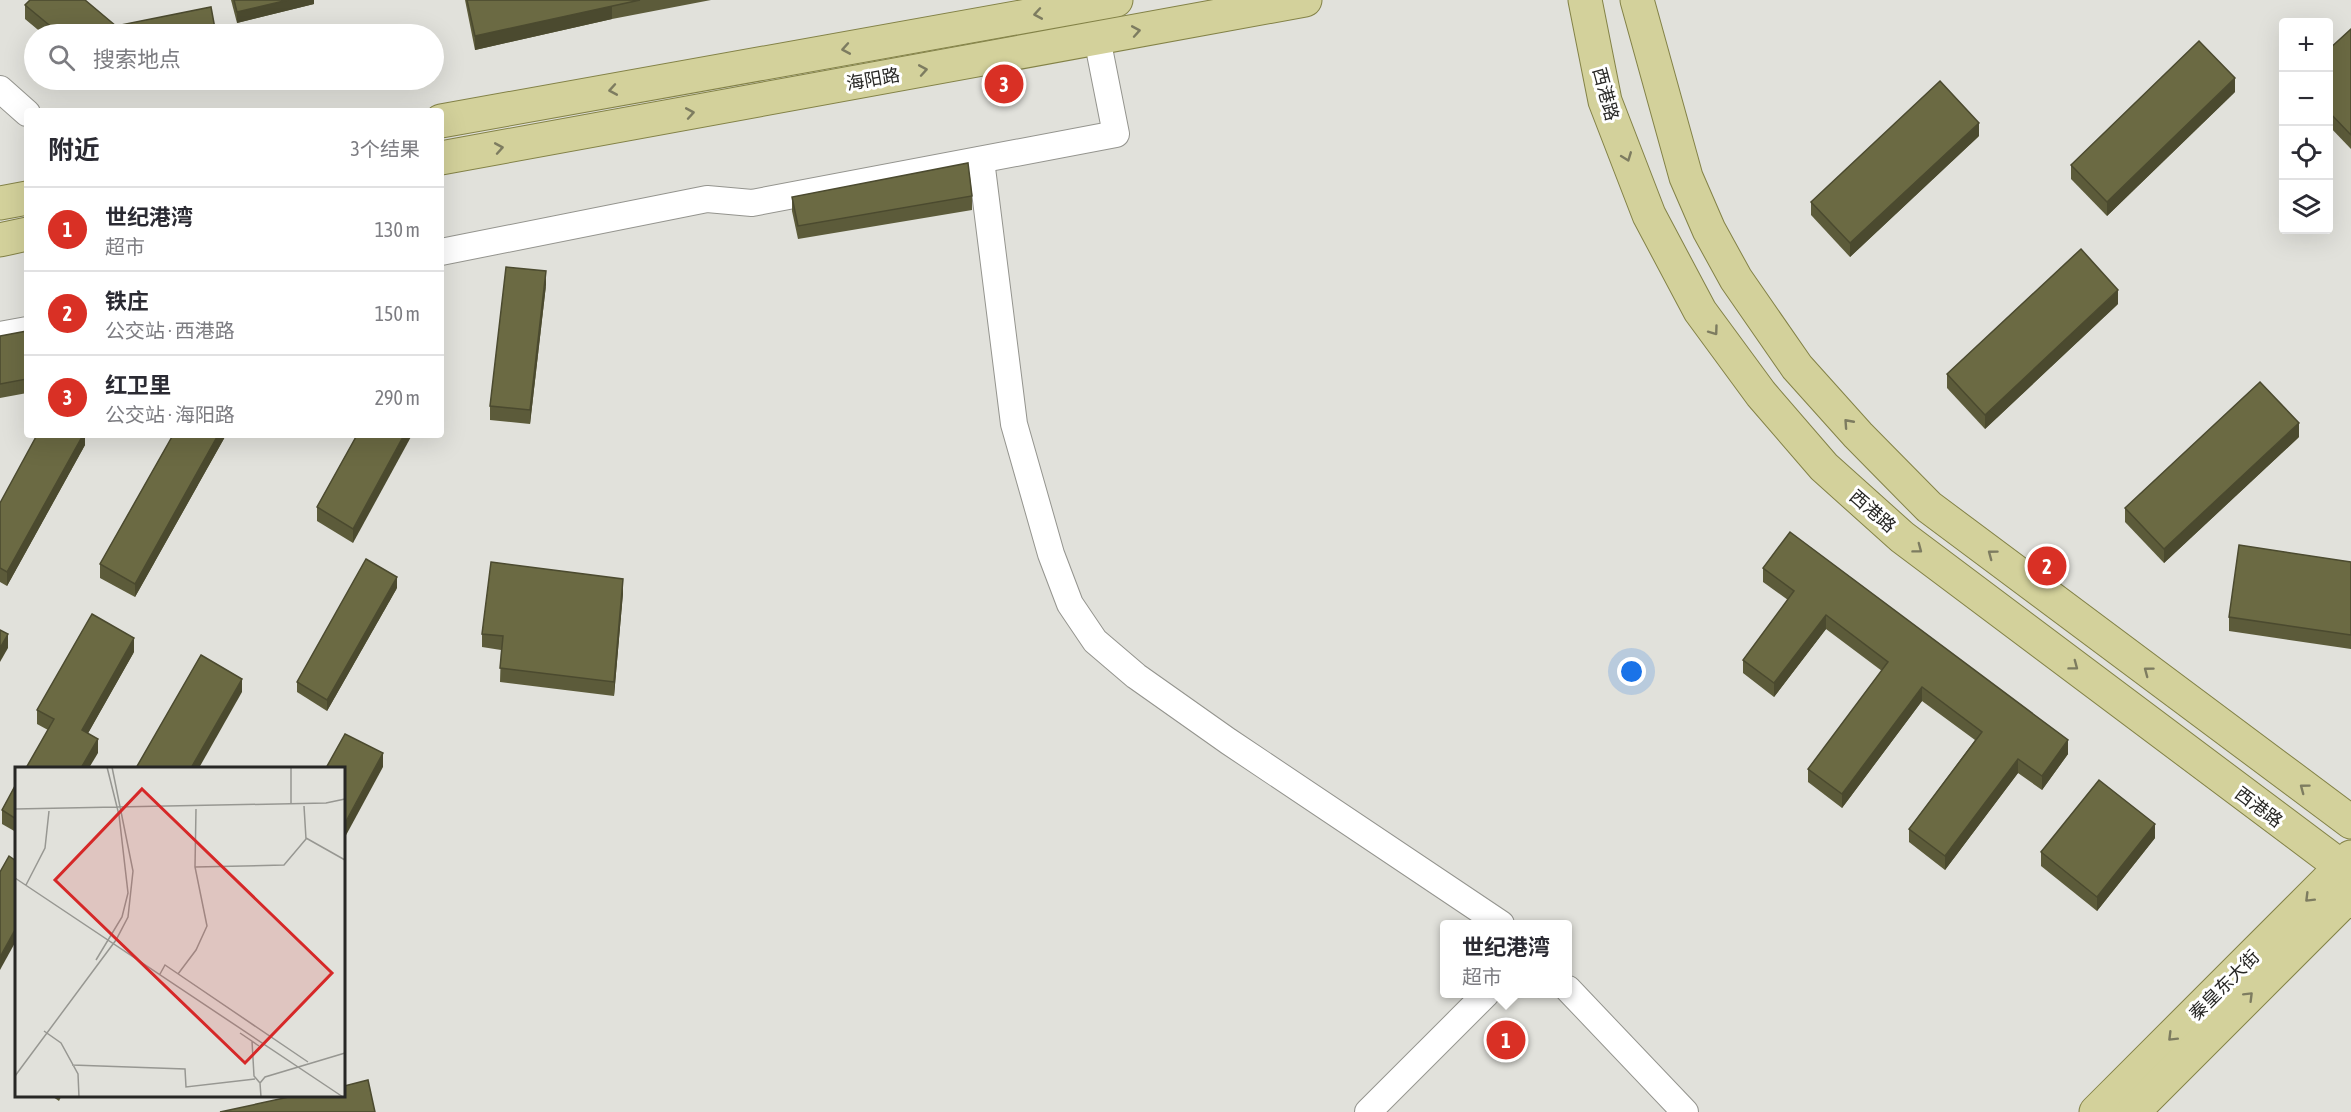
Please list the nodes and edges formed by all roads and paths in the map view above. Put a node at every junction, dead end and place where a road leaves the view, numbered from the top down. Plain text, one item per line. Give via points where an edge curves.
1 (1116, 0) edge
2 (1305, 0) edge
3 (1585, 0) edge
4 (1637, 0) edge
5 (1097, 38) junction
6 (0, 89) edge
7 (24, 110) edge
8 (444, 120) edge
9 (444, 157) edge
10 (981, 160) junction
11 (24, 199) edge
12 (0, 203) edge
13 (24, 235) edge
14 (0, 240) edge
15 (444, 251) edge
16 (24, 331) edge
17 (0, 335) edge
18 (2351, 822) edge
19 (2349, 873) edge
20 (1495, 920) edge
21 (1572, 993) edge
22 (1481, 998) edge
23 (1368, 1112) edge
24 (1685, 1112) edge
25 (2096, 1112) edge
26 (2133, 1112) edge

1 -> 8 main road, 海阳路
5 -> 2 main road, 海阳路
3 -> 19 main road, 西港路 via 1605,101 1649,215 1700,311 1761,394 1824,467 1902,537
18 -> 4 main road via 1929,507 1797,367 1736,279 1695,198
9 -> 5 main road, 海阳路
5 - 10 street via 1116,134
6 - 7 street
10 - 15 street via 753,203 707,200
10 - 20 street via 1014,424 1051,554 1070,604 1095,641 1136,676 1228,741
11 - 12 main road
13 - 14 main road
16 - 17 street
19 -> 25 main road, 秦皇东大街
26 -> 19 main road, 秦皇东大街
21 - 24 street
22 - 23 street

